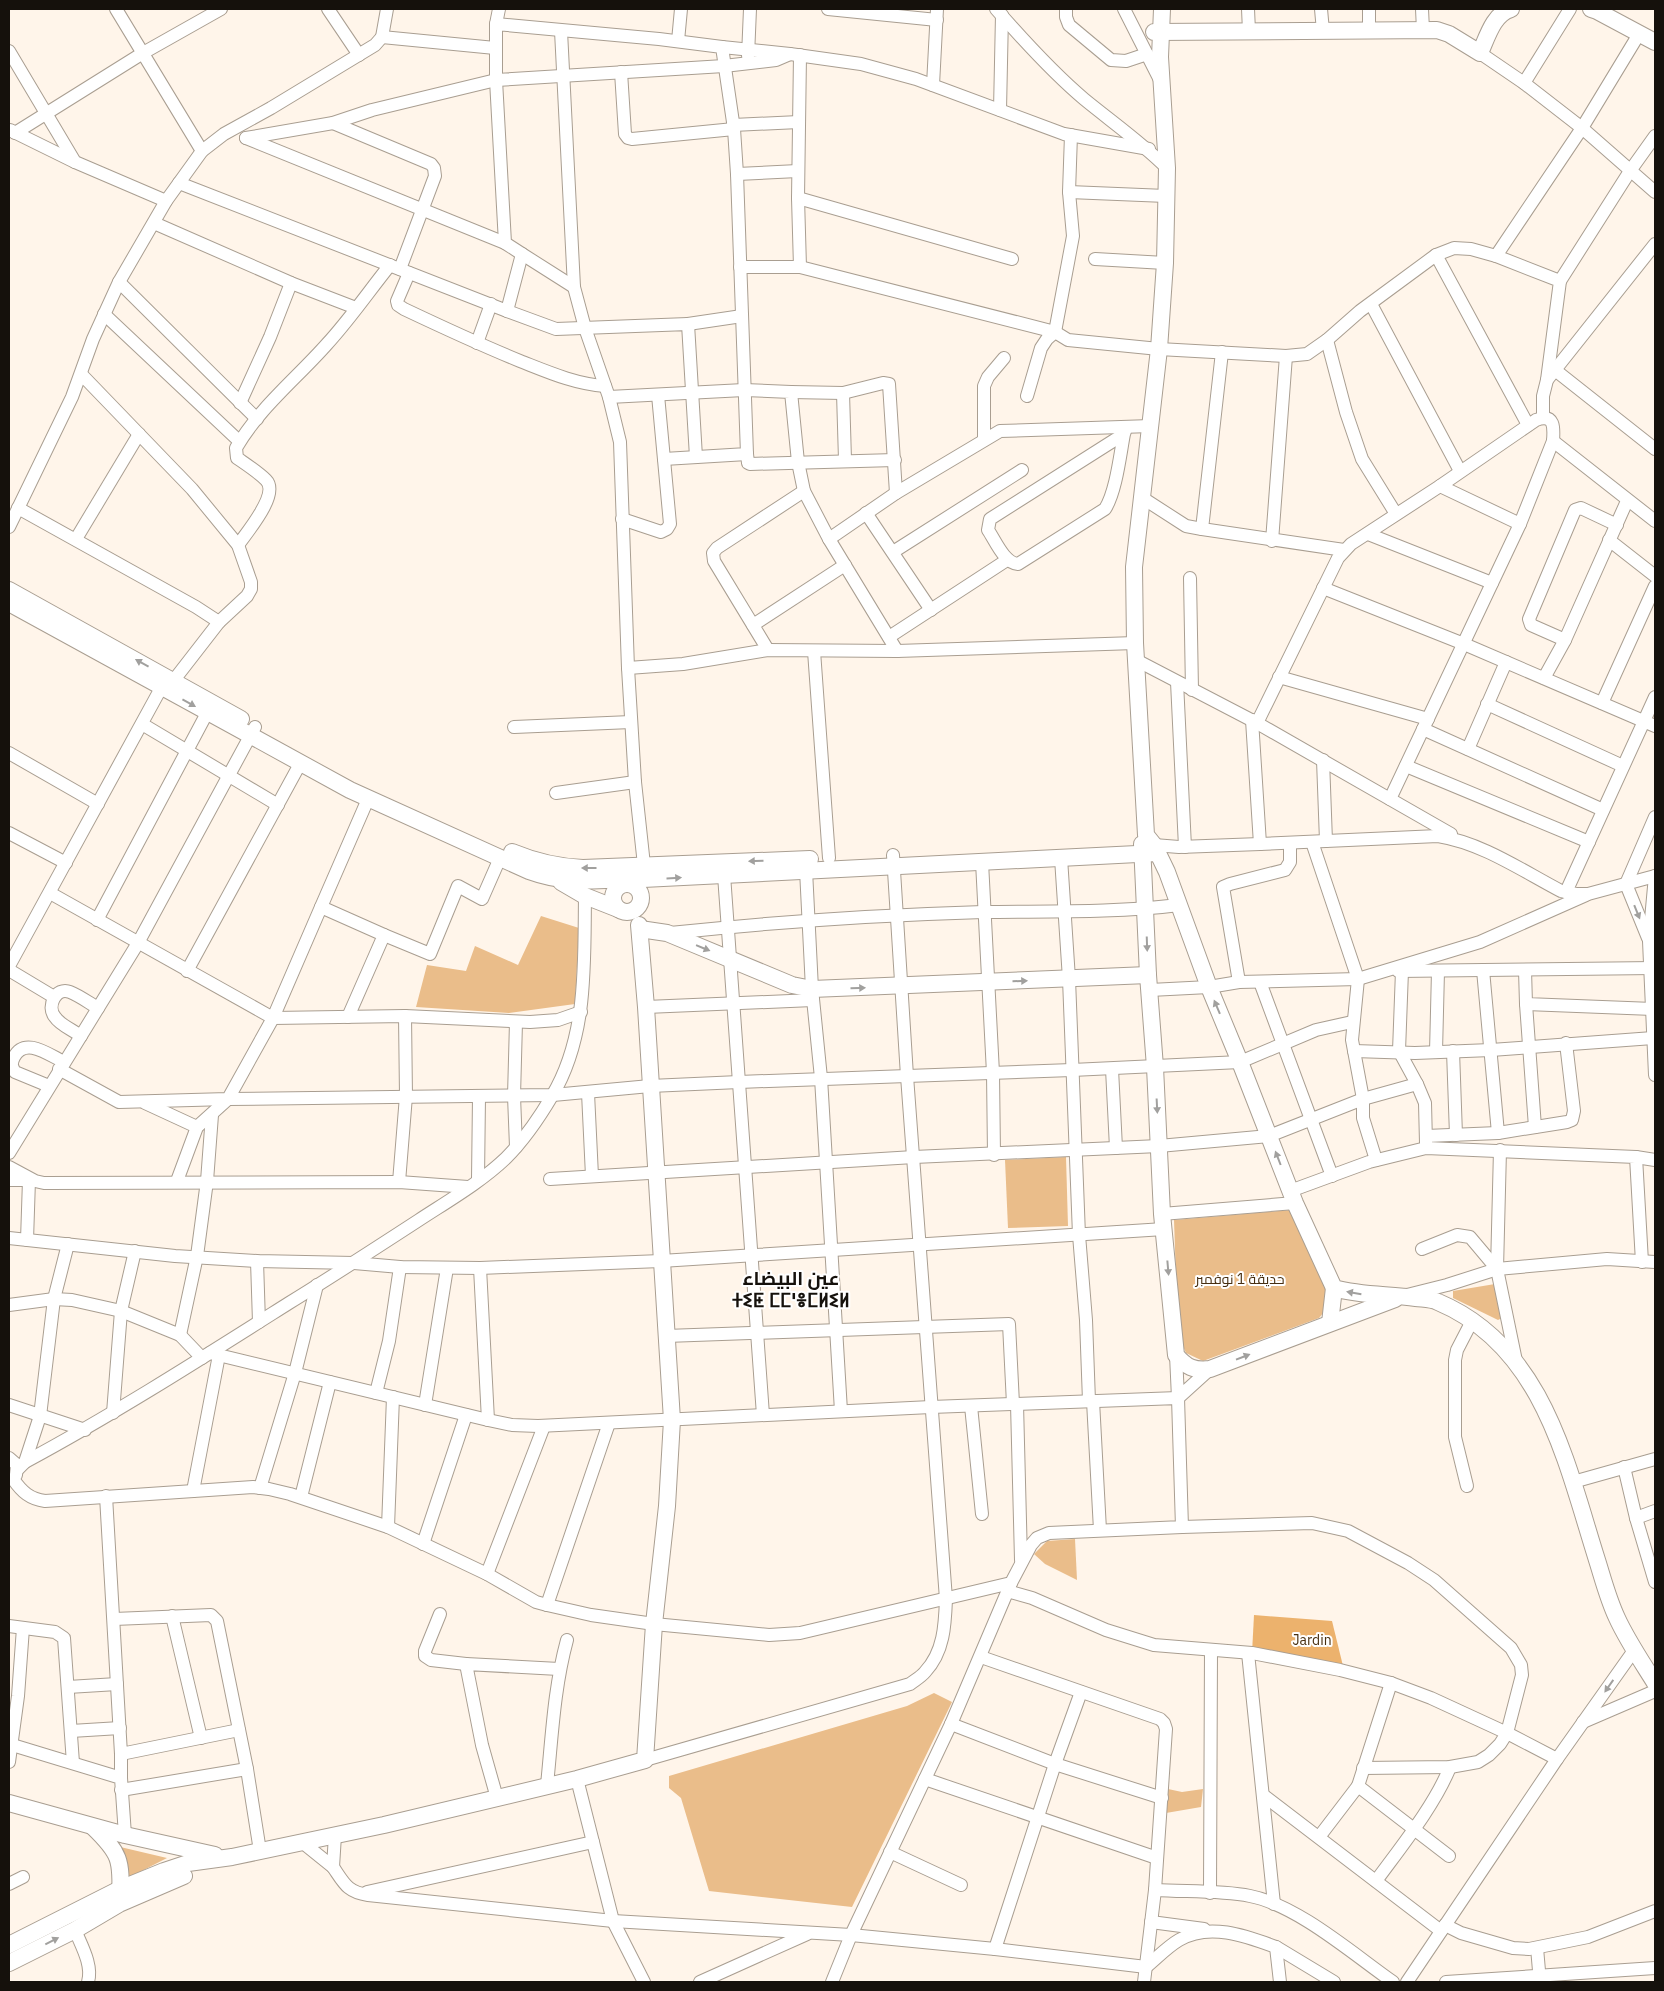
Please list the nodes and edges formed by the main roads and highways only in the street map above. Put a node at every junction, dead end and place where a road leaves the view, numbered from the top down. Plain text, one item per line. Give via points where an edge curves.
1 (1153, 9) edge
2 (1162, 9) edge
3 (1511, 9) edge
4 (1595, 9) edge
5 (1494, 15) edge
6 (1158, 32) junction
7 (1651, 38) edge
8 (9, 590) edge
9 (9, 603) edge
10 (168, 682) junction
11 (253, 732) junction
12 (1151, 846) junction
13 (894, 861) junction
14 (641, 876) junction
15 (557, 880) junction
16 (622, 883) junction
17 (622, 911) junction
18 (639, 927) junction
19 (1149, 983) junction
20 (1334, 1288) junction
21 (1403, 1296) junction
22 (1330, 1323) junction
23 (1655, 1683) edge
24 (9, 1803) edge
25 (91, 1826) junction
26 (232, 1857) junction
27 (120, 1897) junction
28 (9, 1945) edge
29 (9, 1963) edge

1 - 6 main road
2 - 6 main road
3 - 5 main road
4 - 7 main road
5 - 6 main road via 1480,53 1437,30
6 - 12 main road via 1154,56 1162,85 1167,168 1165,263 1159,349 1134,567 1136,660
10 -> 8 main road
9 - 10 main road
10 - 11 main road
10 -> 11 main road via 207,713
14 -> 11 main road via 611,868 561,867 526,858 372,790
11 - 15 main road via 300,764 368,799 529,871
12 - 13 main road
12 - 13 main road via 1061,858 982,862
12 -> 19 main road via 1146,909
20 -> 12 main road via 1292,1197 1179,905
14 -> 13 main road via 724,875
13 -> 14 main road via 829,858
14 - 16 main road
14 - 17 main road via 635,910
14 - 18 main road
15 - 16 main road
15 - 17 main road
16 - 17 main road via 613,896 615,906
17 - 18 main road
18 -> 19 main road via 667,933 812,994 902,986 1069,979
18 - 26 main road via 672,1420 645,1760 497,1798
19 -> 22 main road via 1163,1221 1176,1355 1191,1369 1210,1369
21 -> 20 main road via 1356,1294
20 - 22 main road
21 - 22 main road
21 - 23 main road via 1436,1301 1472,1320 1490,1333 1535,1390 1573,1482 1617,1618
24 - 25 main road
25 - 26 main road
25 - 27 main road via 115,1850 120,1869
26 - 27 main road via 188,1863 164,1871
27 - 28 main road
29 -> 27 main road via 75,1930

